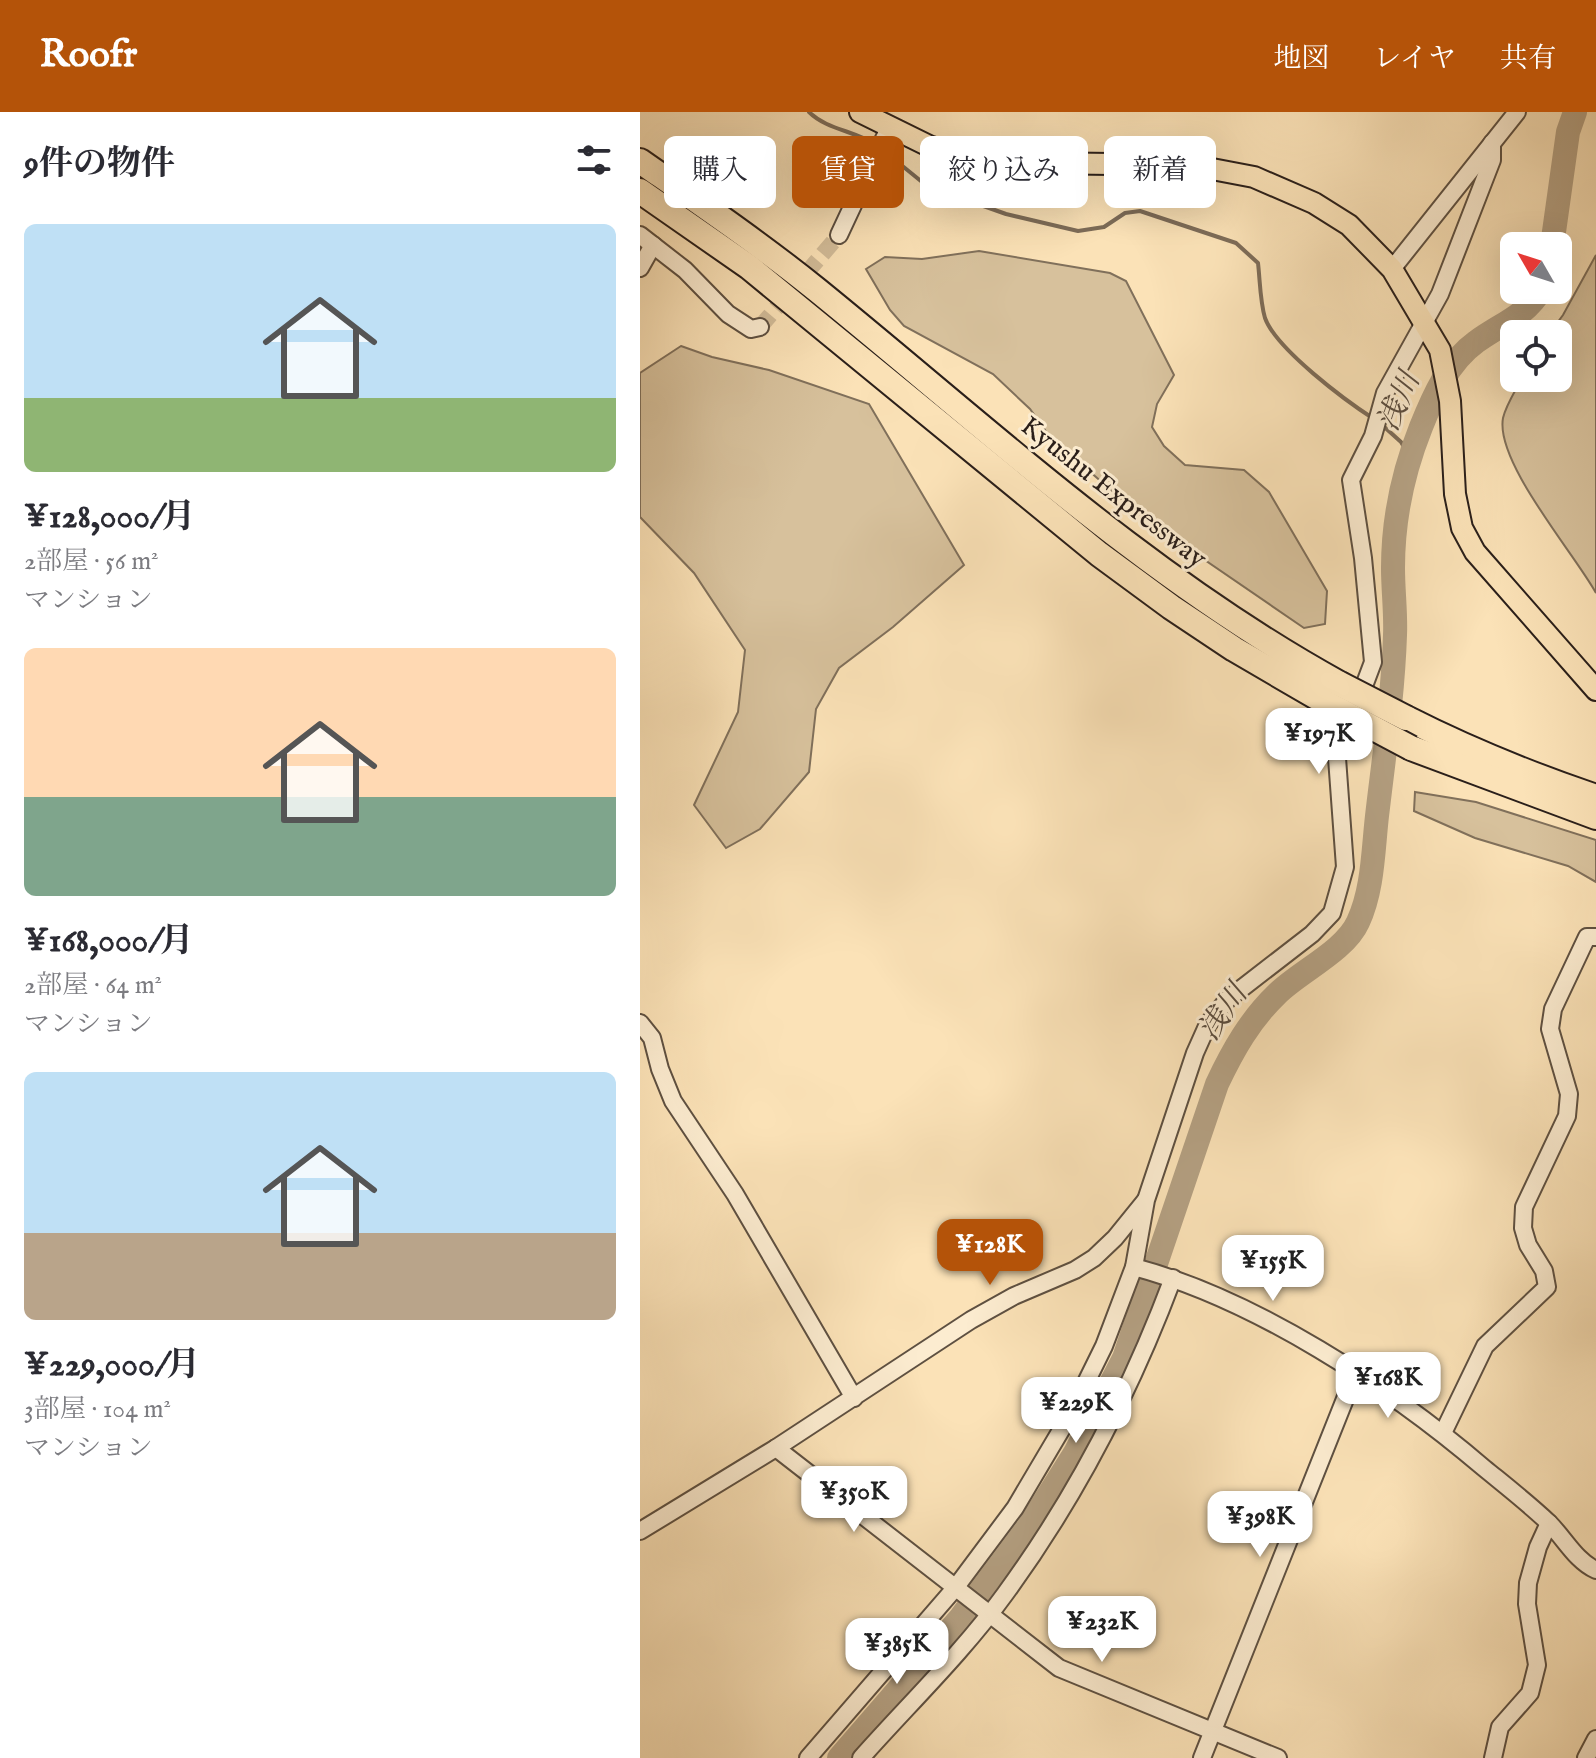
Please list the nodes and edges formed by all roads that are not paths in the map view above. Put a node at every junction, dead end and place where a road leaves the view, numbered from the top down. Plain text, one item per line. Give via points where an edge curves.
1 (860, 112) edge
2 (1517, 112) edge
3 (889, 128) junction
4 (1492, 143) junction
5 (640, 161) edge
6 (640, 191) edge
7 (839, 235) tunnel mouth
8 (646, 240) edge
9 (640, 268) edge
10 (1392, 269) junction
11 (1425, 324) junction
12 (760, 327) dead end
13 (1596, 690) edge
14 (1335, 694) junction
15 (1596, 797) edge
16 (1596, 817) edge
17 (1596, 937) edge
18 (640, 1023) edge
19 (1146, 1200) junction
20 (1138, 1268) junction
21 (1170, 1277) junction
22 (1355, 1374) junction
23 (854, 1398) junction
24 (1443, 1433) junction
25 (776, 1448) junction
26 (1549, 1523) junction
27 (640, 1531) edge
28 (1596, 1570) edge
29 (959, 1590) junction
30 (987, 1612) junction
31 (1212, 1731) junction
32 (1596, 1739) edge
33 (808, 1758) edge
34 (861, 1758) edge
35 (1202, 1758) edge
36 (1278, 1758) edge
37 (1493, 1758) edge
38 (1586, 1758) edge

1 - 3 main road
2 - 4 street
3 - 7 street
3 - 10 main road via 966,159 1191,165 1254,177 1349,225
4 - 10 street
4 - 11 street via 1492,160
5 - 14 highway, Kyushu Expressway via 816,289 1050,485
6 - 14 highway, Kyushu Expressway via 780,292 1171,607 1234,649
8 - 9 street
8 - 12 street via 728,314 751,329
10 - 11 main road
11 - 13 main road via 1440,350 1450,401 1462,528 1475,552
11 - 19 street via 1385,393 1373,436 1351,480 1373,662 1337,758 1345,837 1340,894 1332,913 1312,934 1228,999 1208,1024
14 - 15 highway, Kyushu Expressway, bridge
14 - 16 highway, Kyushu Expressway, bridge via 1411,748
17 - 24 street via 1587,937 1553,1009 1550,1029 1569,1094 1567,1116 1524,1207 1523,1228 1547,1287 1485,1346
18 - 23 street via 652,1038 673,1101 735,1194
19 - 20 street
19 - 23 street via 1094,1258 971,1320
20 - 21 street
20 - 29 street via 1070,1415
21 - 22 street via 1250,1313
21 - 30 street via 1130,1384 1092,1459 1051,1528
22 - 24 street
22 - 31 street
23 - 25 street
24 - 26 street
25 - 27 street
25 - 29 street
26 - 28 street
26 - 37 street via 1528,1583 1537,1665 1530,1693 1500,1727
29 - 30 street
29 - 33 street
30 - 31 street via 1059,1668
30 - 34 street
31 - 35 street
31 - 36 street
32 - 38 street

